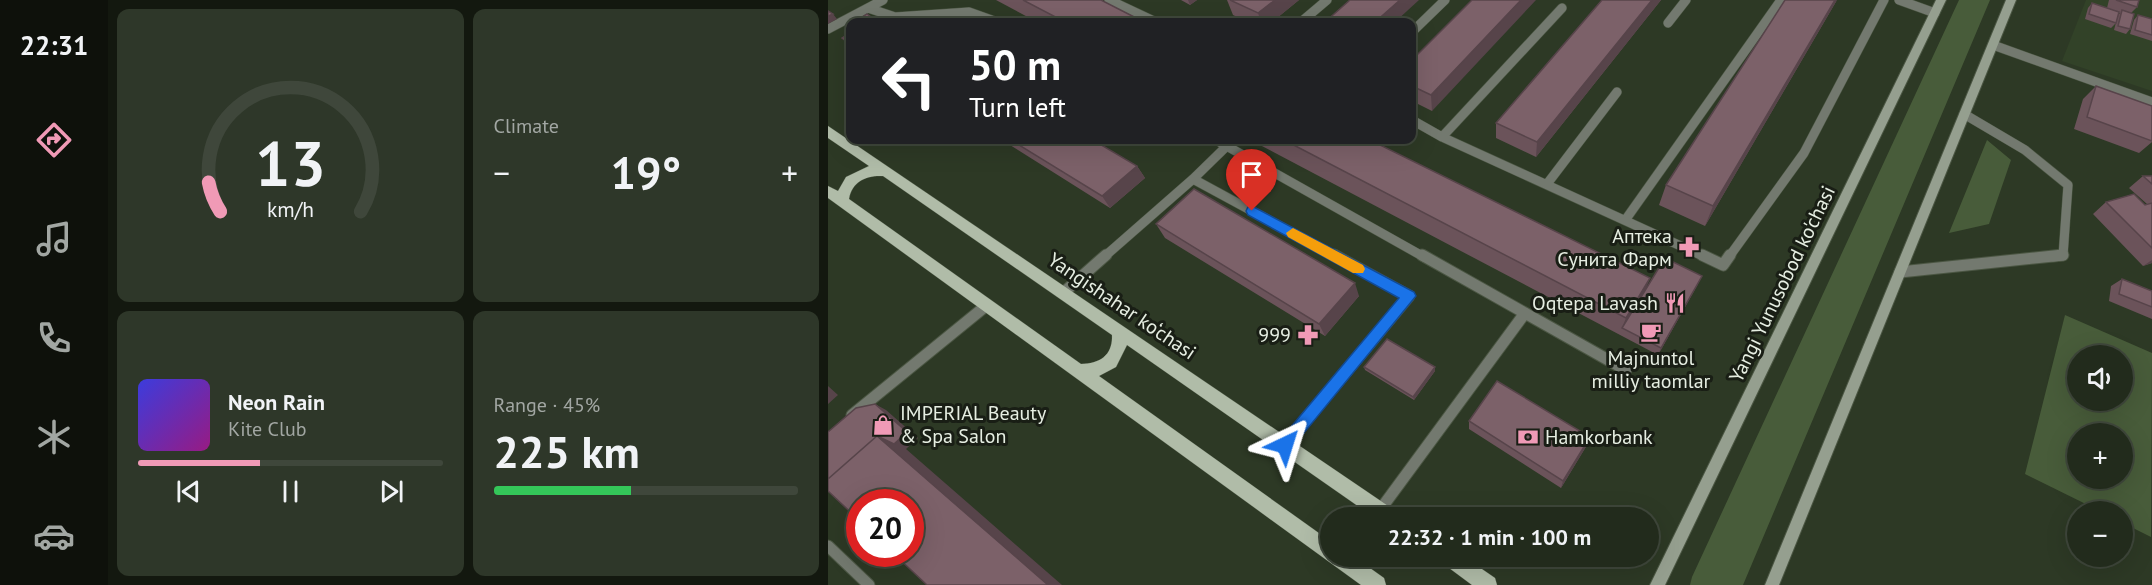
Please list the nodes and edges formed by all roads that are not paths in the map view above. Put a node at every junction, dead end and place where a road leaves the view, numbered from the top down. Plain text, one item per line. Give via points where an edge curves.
1 (883, 0) edge
2 (1109, 0) edge
3 (1327, 0) edge
4 (1444, 0) edge
5 (1686, 0) edge
6 (1781, 0) edge
7 (1884, 0) edge
8 (1899, 0) edge
9 (1941, 0) edge
10 (2011, 0) edge
11 (868, 8) junction
12 (1562, 8) dead end
13 (1935, 13) junction
14 (849, 18) edge
15 (989, 18) edge
16 (1147, 18) edge
17 (1306, 18) edge
18 (846, 20) edge
19 (1668, 23) dead end
20 (1416, 28) edge
21 (828, 29) edge
22 (1993, 45) junction
23 (1617, 92) dead end
24 (2152, 102) edge
25 (1964, 114) junction
26 (1416, 122) edge
27 (828, 131) edge
28 (1442, 137) junction
29 (846, 143) edge
30 (847, 144) edge
31 (1228, 144) edge
32 (1233, 144) edge
33 (886, 171) junction
34 (1193, 179) junction
35 (1547, 184) junction
36 (828, 191) edge
37 (842, 201) junction
38 (1626, 219) junction
39 (1900, 272) junction
40 (1063, 293) junction
41 (987, 305) junction
42 (1525, 313) junction
43 (1120, 332) junction
44 (1626, 370) dead end
45 (1079, 371) junction
46 (845, 422) edge
47 (1285, 445) junction
48 (1375, 507) edge
49 (1390, 507) edge
50 (1320, 545) edge
51 (828, 546) edge
52 (1352, 567) edge
53 (1463, 567) edge
54 (869, 585) edge
55 (1377, 585) edge
56 (1488, 585) edge
57 (1658, 585) edge
58 (1772, 585) edge

1 - 11 lane
2 - 16 lane
3 - 17 lane
4 - 20 lane
5 - 19 lane
6 - 38 lane
7 - 38 lane via 1804,153 1723,265
8 - 13 lane
9 - 13 main road, Yangi Yunusobod ko'chasi
10 - 22 main road
11 - 14 lane
11 - 15 lane via 894,17 951,11 980,13
12 - 28 lane
13 - 57 main road, Yangi Yunusobod ko'chasi
18 - 21 lane
22 - 24 lane
22 - 25 main road
23 - 35 lane
25 - 39 main road
25 - 39 lane via 2025,150 2068,185 2063,256
26 - 28 lane
27 - 29 main road, Yangishahar ko‘chasi
28 - 35 lane
30 - 33 main road, Yangishahar ko‘chasi
31 - 34 lane
32 - 42 lane
33 - 37 main road via 853,178 844,188
33 - 40 main road, Yangishahar ko‘chasi
34 - 40 lane
34 - 47 lane via 1409,296
35 - 38 lane
36 - 37 main road
37 - 41 main road
39 - 58 main road
40 - 43 main road, Yangishahar ko‘chasi
41 - 45 main road
41 - 46 lane
42 - 44 lane
42 - 49 lane
43 - 45 main road via 1120,347 1112,363 1097,370
43 - 47 main road, Yangishahar ko‘chasi
45 - 50 main road
47 - 48 main road, Yangishahar ko‘chasi
51 - 54 lane
52 - 55 main road
53 - 56 main road

